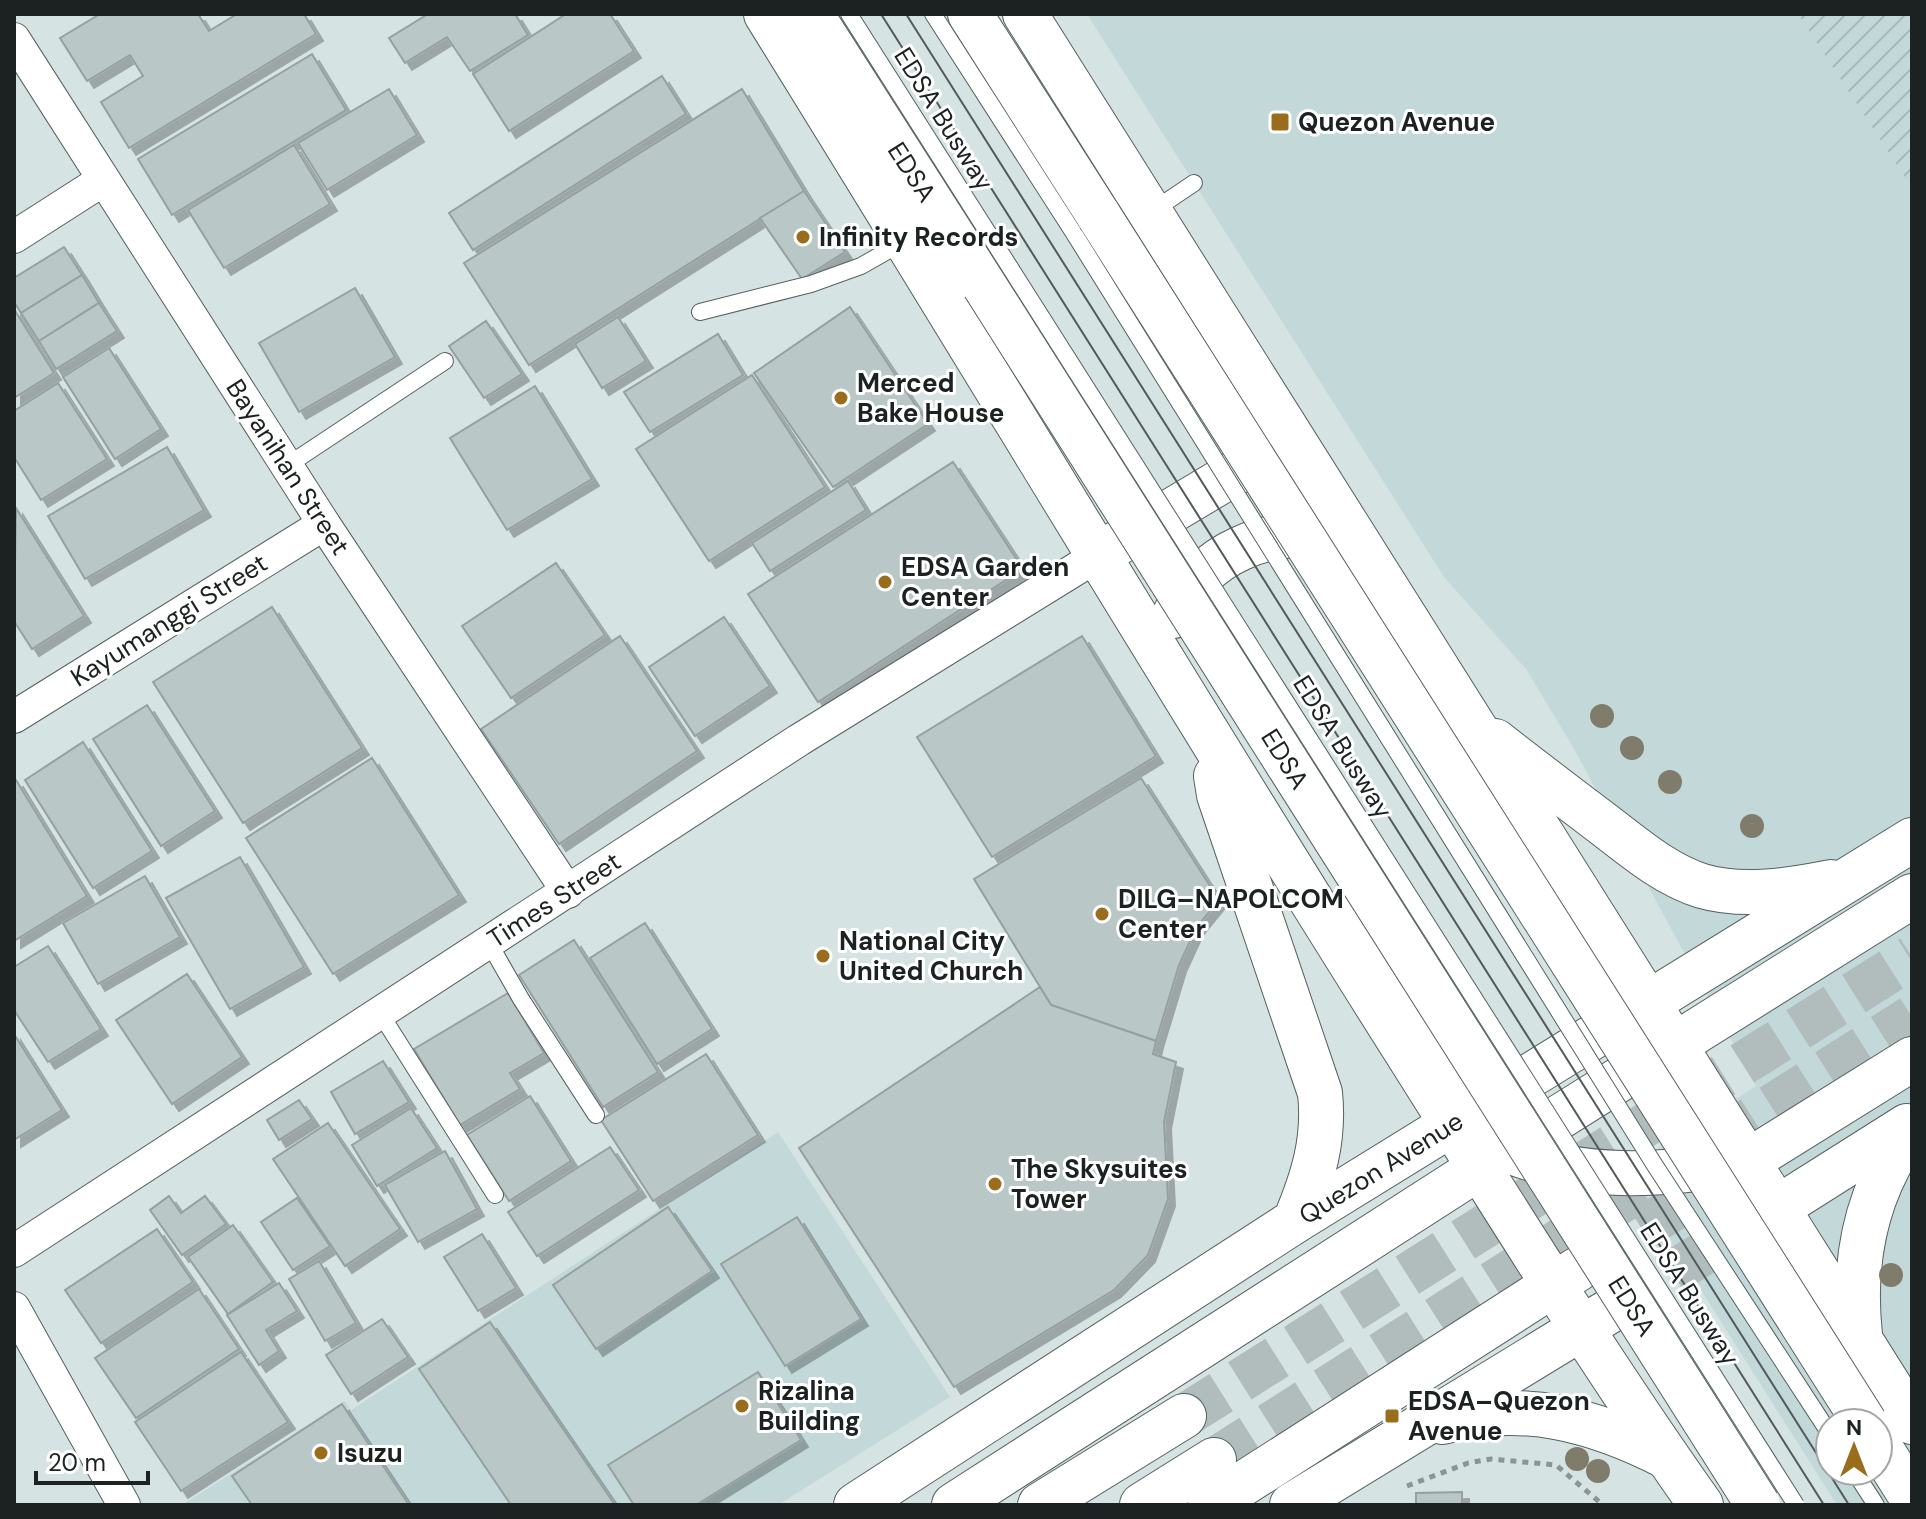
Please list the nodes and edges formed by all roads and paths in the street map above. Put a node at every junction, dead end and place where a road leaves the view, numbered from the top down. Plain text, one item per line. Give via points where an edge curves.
1 (766, 14) edge
2 (811, 14) edge
3 (849, 14) edge
4 (933, 14) edge
5 (970, 14) edge
6 (1025, 14) edge
7 (14, 39) edge
8 (103, 180) junction
9 (1194, 183) dead end
10 (1150, 213) junction
11 (1087, 225) junction
12 (14, 237) edge
13 (907, 240) junction
14 (998, 277) junction
15 (700, 312) dead end
16 (445, 361) dead end
17 (1273, 411) junction
18 (288, 465) junction
19 (324, 524) junction
20 (1358, 545) junction
21 (1097, 556) junction
22 (1162, 663) junction
23 (14, 717) edge
24 (1472, 724) junction
25 (1212, 742) junction
26 (1912, 840) edge
27 (1853, 877) junction
28 (568, 892) junction
29 (1912, 896) edge
30 (489, 943) junction
31 (1649, 1002) junction
32 (380, 1013) junction
33 (1676, 1045) junction
34 (1912, 1059) edge
35 (596, 1115) dead end
36 (1466, 1116) junction
37 (1912, 1123) edge
38 (1912, 1129) edge
39 (1493, 1159) junction
40 (1748, 1161) junction
41 (1708, 1187) tunnel mouth
42 (495, 1195) dead end
43 (1295, 1221) junction
44 (1755, 1221) junction
45 (14, 1251) edge
46 (1570, 1274) junction
47 (14, 1308) edge
48 (1599, 1317) junction
49 (1861, 1342) junction
50 (1855, 1407) edge
51 (1868, 1407) edge
52 (1814, 1409) edge
53 (1184, 1416) tunnel mouth
54 (1912, 1422) edge
55 (1405, 1434) junction
56 (1894, 1448) edge
57 (1667, 1457) junction
58 (1214, 1460) tunnel mouth
59 (1894, 1469) edge
60 (1912, 1477) edge
61 (1405, 1487) dead end
62 (1864, 1487) edge
63 (1912, 1498) edge
64 (124, 1505) edge
65 (856, 1505) edge
66 (954, 1505) edge
67 (1040, 1505) edge
68 (1142, 1505) edge
69 (1210, 1505) edge
70 (1292, 1505) edge
71 (1603, 1505) edge
72 (1701, 1505) edge
73 (1758, 1505) edge
74 (1796, 1505) edge
75 (1876, 1505) edge

1 - 13 main road, EDSA
2 - 14 main road, EDSA
3 - 14 lane, EDSA Busway
4 - 11 lane, EDSA Busway
5 - 11 main road
6 - 10 main road
7 - 8 street, Bayanihan Street
8 - 12 street
8 - 18 street, Bayanihan Street
9 - 10 lane
10 - 17 main road
11 - 50 main road, bridge
11 - 52 lane, EDSA Busway, bridge via 1654,1164
13 - 15 lane via 861,266 811,284
13 - 21 main road, EDSA
14 - 73 main road, EDSA, bridge
14 - 74 lane, EDSA Busway, bridge
16 - 18 lane
17 - 20 main road
17 - 21 main road via 1263,443 1240,470
18 - 19 street, Bayanihan Street
19 - 23 street, Kayumanggi Street
19 - 28 street, Bayanihan Street
20 - 22 main road via 1294,534 1239,548 1194,584 1167,635
20 - 24 main road
21 - 22 main road, EDSA
21 - 28 street, Times Street via 799,740
22 - 25 main road, EDSA
24 - 27 main road via 1636,849 1692,882 1728,890 1770,890
24 - 31 main road
25 - 36 main road, EDSA
25 - 43 main road via 1219,795 1320,1093 1319,1153
26 - 27 main road, Quezon Avenue
27 - 31 main road, Quezon Avenue
28 - 30 street, Times Street
29 - 33 main road, Quezon Avenue
30 - 32 street, Times Street
30 - 35 lane
31 - 33 main road
31 - 36 main road, Quezon Avenue
32 - 42 lane
32 - 45 street, Times Street
33 - 39 main road, Quezon Avenue
33 - 40 main road
34 - 40 main road
36 - 39 main road, EDSA
36 - 43 main road, Quezon Avenue
37 - 44 main road
38 - 49 main road via 1883,1176 1865,1227 1857,1290
39 - 40 main road via 1620,1173
39 - 44 main road via 1645,1188
39 - 46 main road, EDSA
39 - 66 main road, Quezon Avenue
40 - 41 main road
40 - 44 main road
43 - 65 main road, Quezon Avenue
44 - 49 main road
44 - 51 main road
46 - 48 main road, EDSA
46 - 69 main road
47 - 64 street
48 - 55 main road
48 - 57 main road, EDSA
49 - 54 main road
53 - 67 main road
55 - 57 main road via 1462,1417 1539,1414 1598,1426
55 - 70 main road
56 - 60 main road
57 - 72 main road, EDSA
58 - 68 main road
59 - 63 main road
61 - 71 path via 1491,1459 1556,1465
62 - 75 lane

